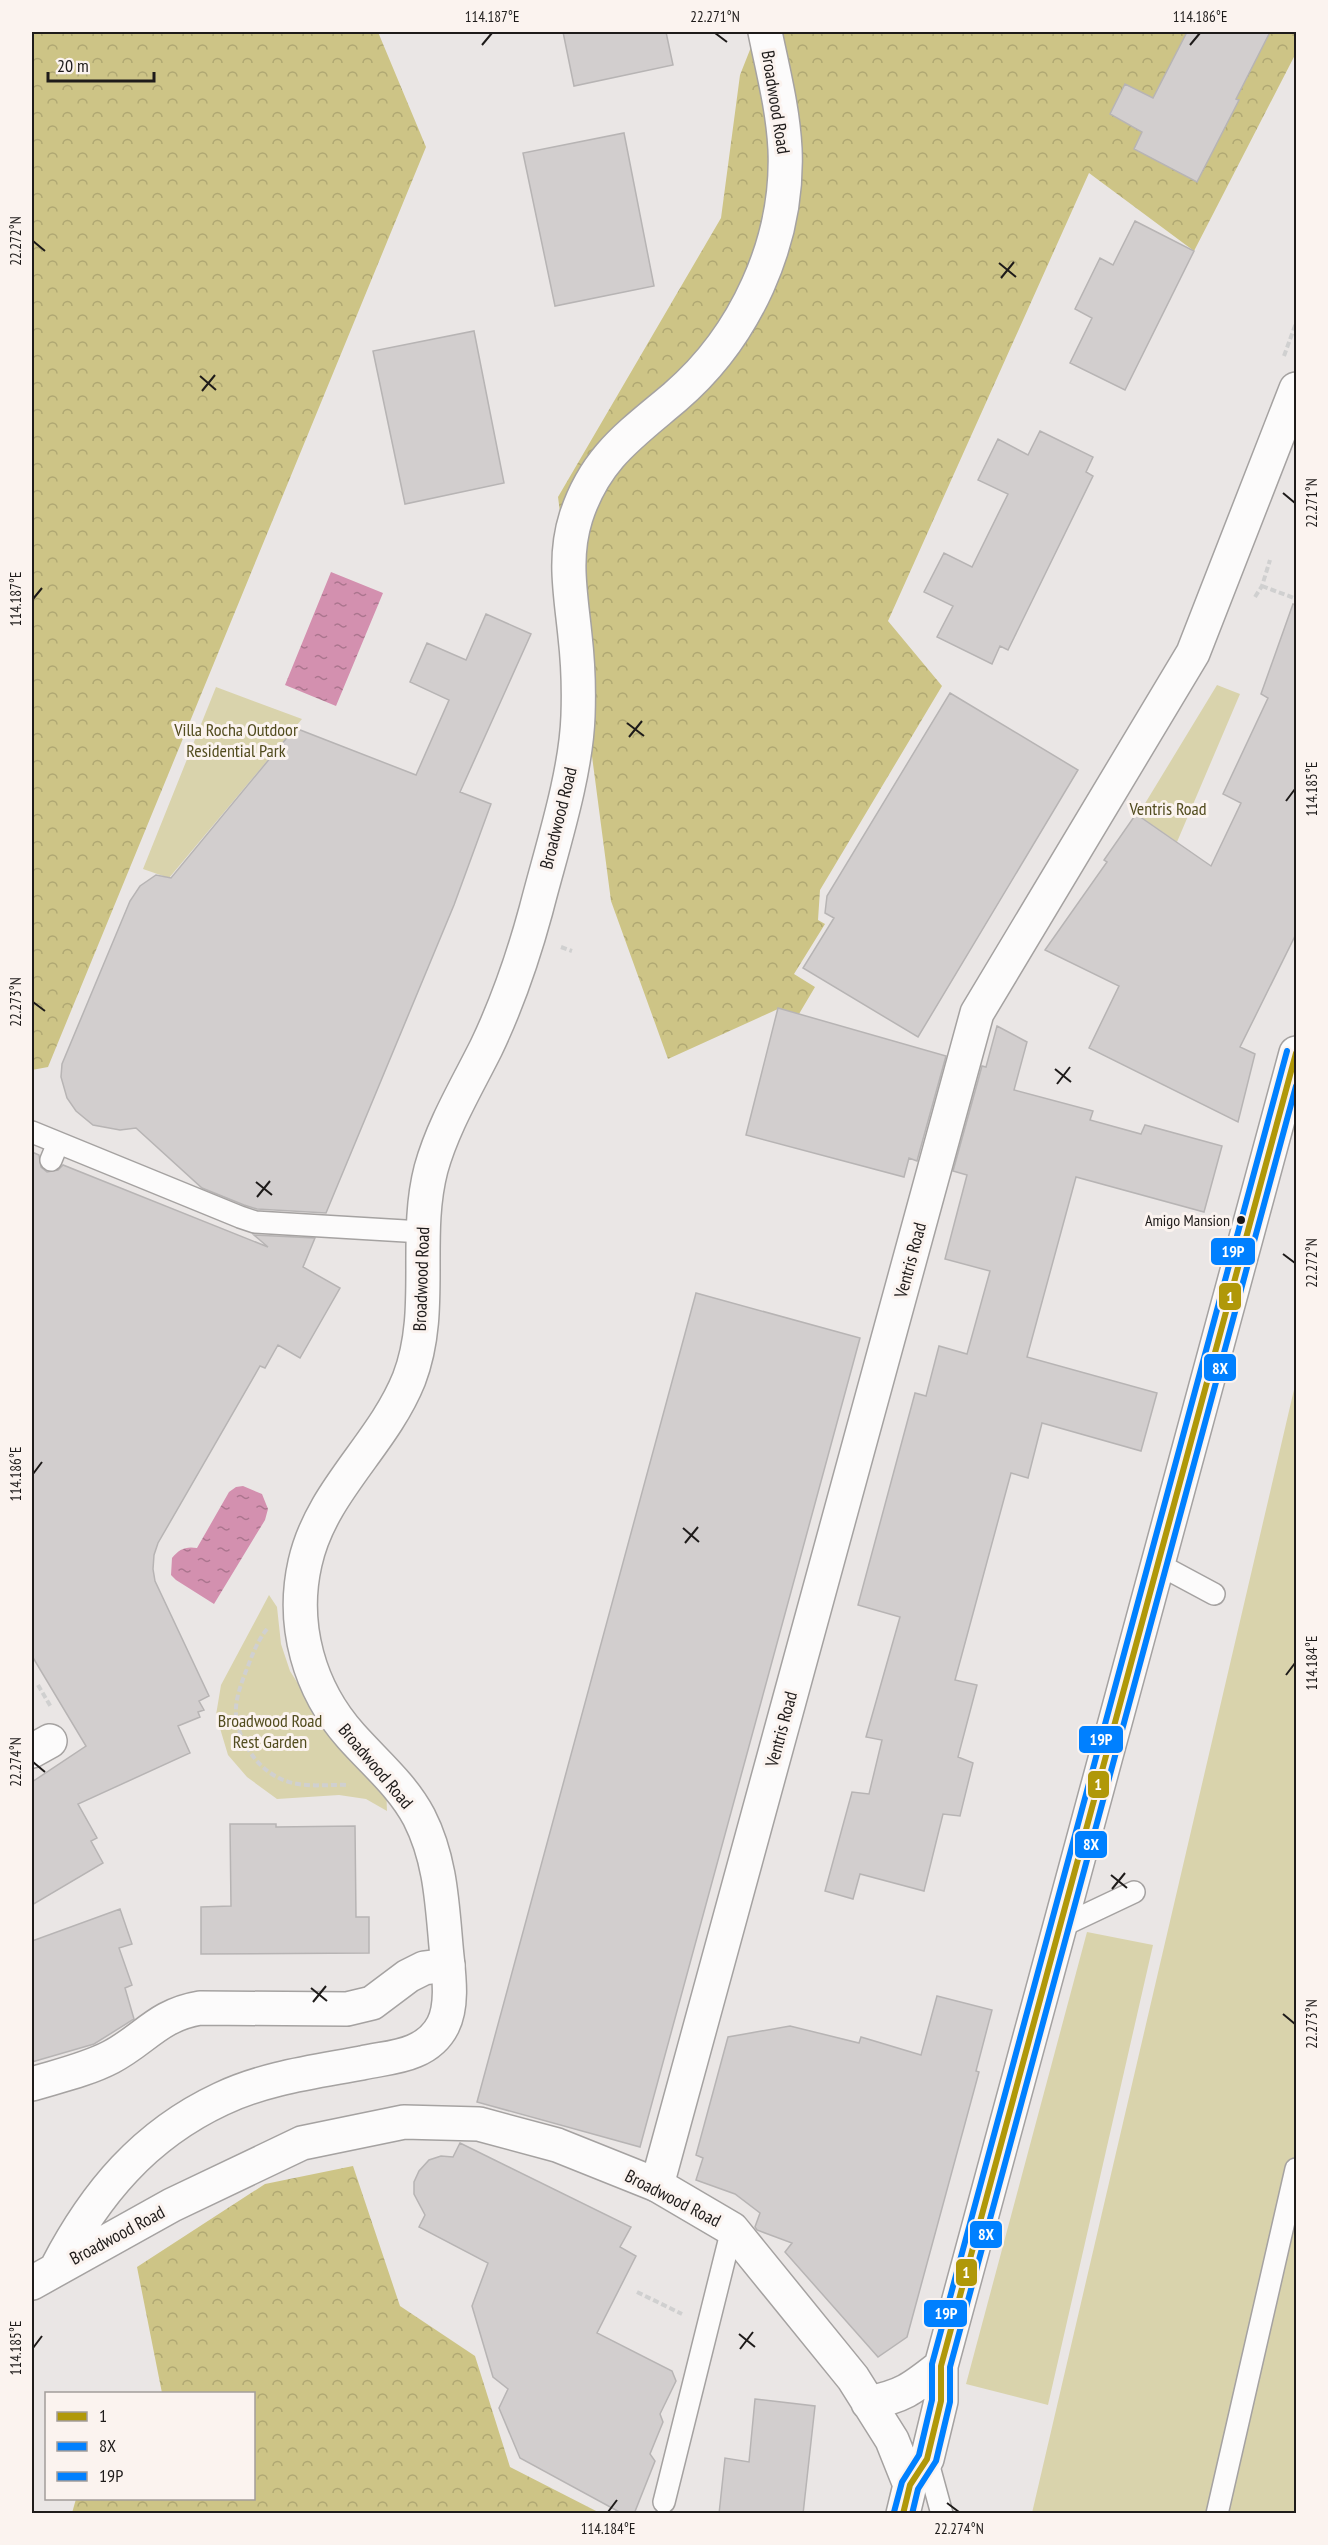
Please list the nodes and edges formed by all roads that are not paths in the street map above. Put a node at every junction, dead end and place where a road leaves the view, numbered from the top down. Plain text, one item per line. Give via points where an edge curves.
1 (765, 32) edge
2 (1296, 389) edge
3 (1296, 1053) edge
4 (32, 1132) edge
5 (422, 1232) junction
6 (1158, 1564) junction
7 (1214, 1594) dead end
8 (1134, 1892) dead end
9 (1060, 1927) junction
10 (448, 1965) junction
11 (32, 2084) edge
12 (1296, 2169) edge
13 (657, 2185) junction
14 (732, 2229) junction
15 (44, 2275) edge
16 (942, 2366) junction
17 (868, 2403) junction
18 (914, 2486) edge
19 (664, 2502) dead end
20 (942, 2514) edge
21 (1217, 2514) edge

1 - 5 street, Broadwood Road via 781,108 786,158 775,237 760,281 732,330 679,393 607,456 573,524 567,558 578,671 573,759 529,934 496,1026 438,1146 427,1187
2 - 13 street, Ventris Road via 1193,653 977,1013
3 - 6 street
4 - 5 lane via 54,1152 255,1222
5 - 10 street, Broadwood Road via 421,1325 414,1365 383,1428 316,1525 303,1568 300,1609 304,1647 326,1701 343,1726 400,1788 432,1846 439,1872
6 - 7 lane
6 - 9 street
8 - 9 lane
9 - 16 street
10 - 11 street via 424,1968 372,2003 347,2009 181,2011 112,2056
10 - 15 street, Broadwood Road via 448,2012 443,2027 427,2044 400,2055 262,2082 218,2100 177,2124 106,2187
12 - 21 lane
13 - 14 street, Broadwood Road
13 - 15 street, Broadwood Road via 556,2145 479,2124 404,2122 302,2143 172,2205
14 - 17 street, Broadwood Road via 853,2378
14 - 19 lane
16 - 17 street via 908,2392
16 - 18 street via 941,2401
17 - 18 street, Broadwood Road via 892,2440
18 - 20 lane

